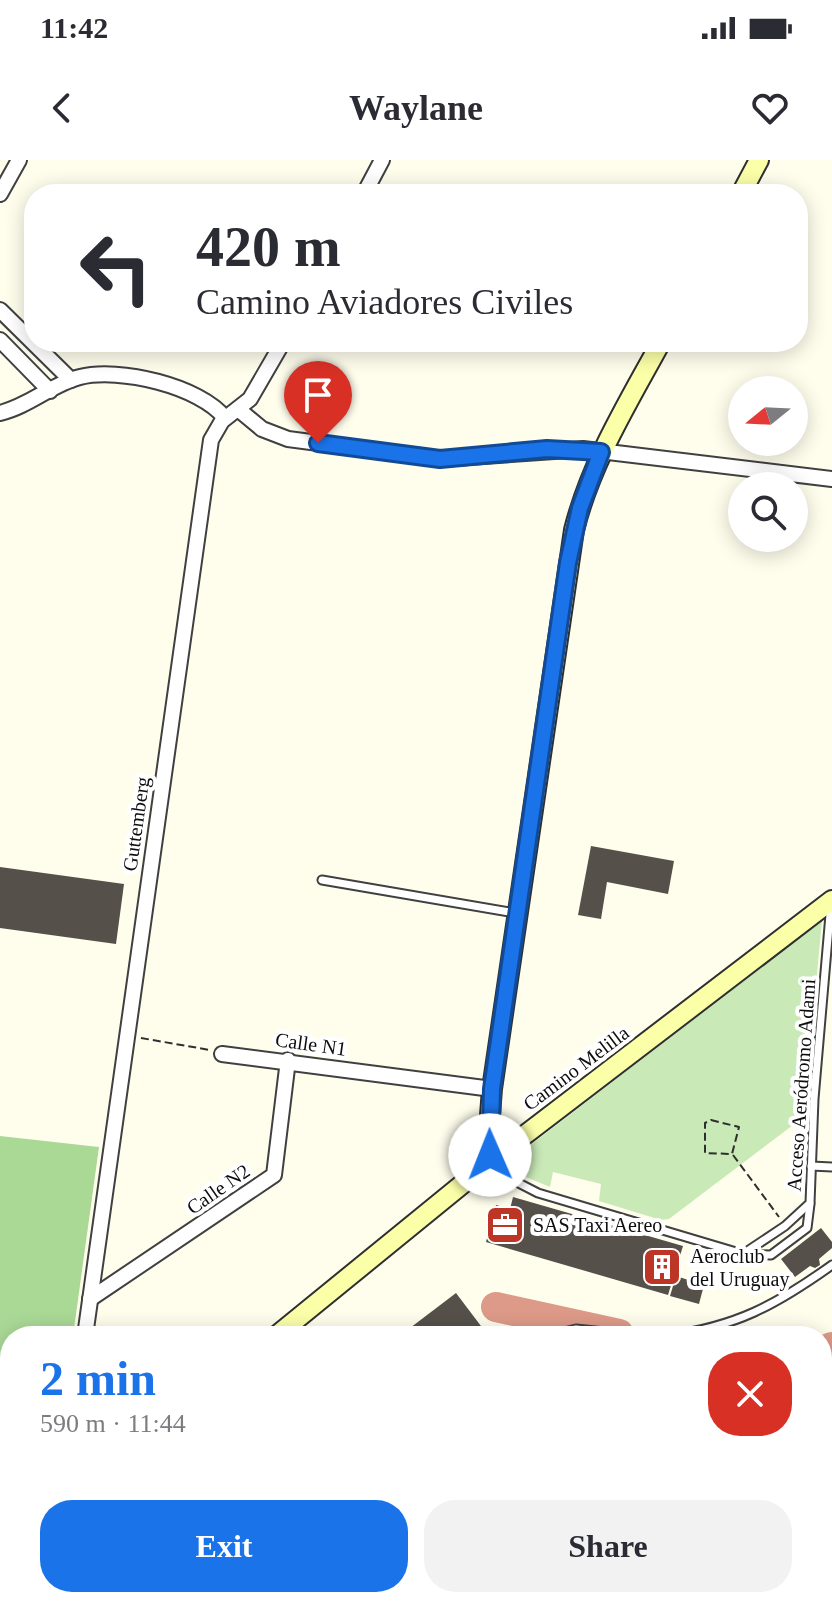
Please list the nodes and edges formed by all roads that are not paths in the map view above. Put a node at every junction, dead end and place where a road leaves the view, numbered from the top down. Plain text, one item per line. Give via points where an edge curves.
1 (19, 160) edge
2 (382, 160) edge
3 (759, 160) edge
4 (369, 184) edge
5 (746, 184) edge
6 (0, 194) edge
7 (0, 310) edge
8 (24, 334) edge
9 (0, 340) edge
10 (43, 352) edge
11 (277, 352) edge
12 (656, 352) edge
13 (71, 380) junction
14 (50, 391) junction
15 (0, 413) edge
16 (231, 414) junction
17 (601, 452) junction
18 (832, 479) edge
19 (322, 880) dead end
20 (832, 899) edge
21 (517, 913) junction
22 (222, 1054) road end
23 (288, 1060) junction
24 (492, 1089) junction
25 (492, 1160) junction
26 (811, 1166) junction
27 (832, 1167) edge
28 (810, 1203) junction
29 (743, 1254) junction
30 (832, 1265) edge
31 (90, 1299) junction
32 (86, 1326) edge
33 (288, 1326) edge
34 (714, 1326) edge

1 - 6 street
2 - 4 street
3 - 5 street
7 - 8 street
9 - 14 street
10 - 13 street
11 - 16 street, Guttemberg via 257,388
12 - 17 street
13 - 14 street
13 - 16 street via 100,375 166,385
14 - 15 street
16 - 17 street via 288,439 440,459 547,449
16 - 31 street, Guttemberg via 215,430 208,460
17 - 18 street
17 - 21 street via 574,530
19 - 21 lane
20 - 25 street, Camino Melilla
20 - 26 lane, Acceso Aeródromo Adami
21 - 24 street
22 - 23 street, Calle N1
23 - 24 street, Calle N1
23 - 31 street, Calle N2 via 274,1175
24 - 25 street
25 - 29 lane via 503,1175 538,1193
25 - 33 street, Camino Melilla
26 - 27 lane
26 - 28 lane, Acceso Aeródromo Adami
28 - 29 lane, Acceso Aeródromo Adami
28 - 29 lane via 807,1228 771,1255
30 - 34 lane via 772,1307
31 - 32 street, Guttemberg

